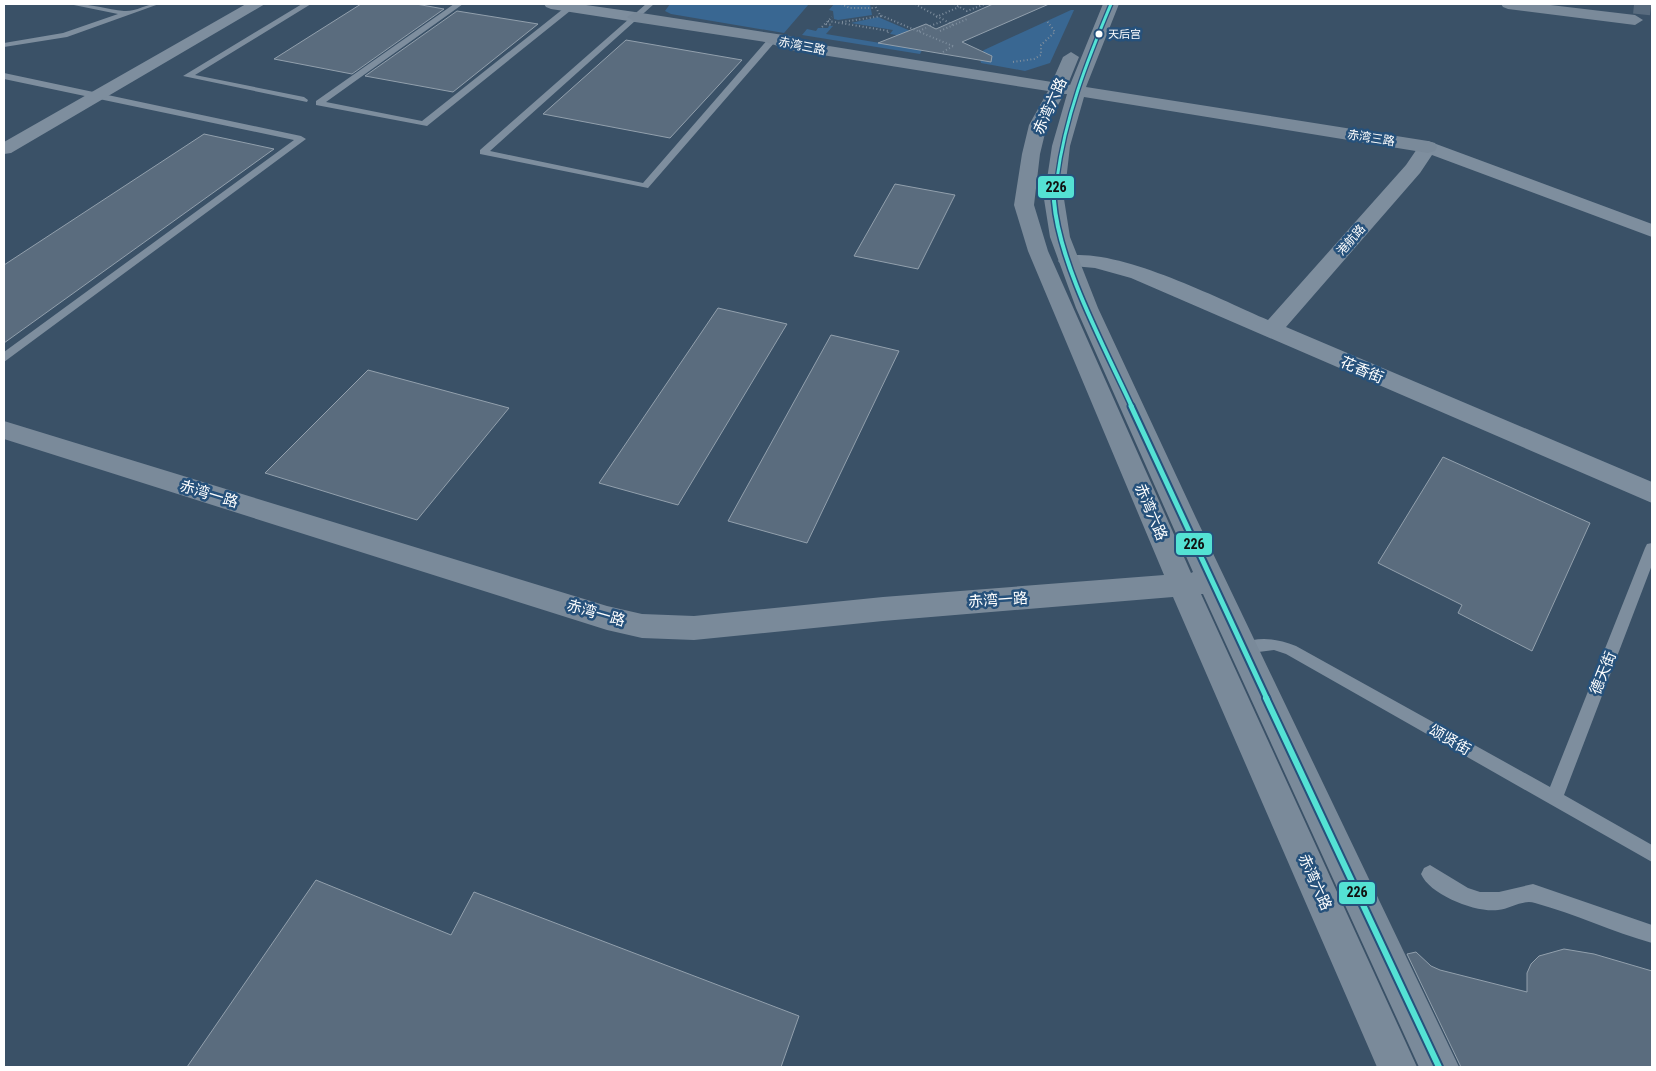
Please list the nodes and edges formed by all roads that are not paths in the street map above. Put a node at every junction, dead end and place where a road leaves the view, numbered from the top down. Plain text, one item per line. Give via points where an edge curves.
1 (73, 4) edge
2 (155, 4) edge
3 (257, 4) edge
4 (307, 4) edge
5 (459, 4) edge
6 (552, 4) edge
7 (650, 4) edge
8 (1095, 4) edge
9 (1111, 4) edge
10 (1508, 4) edge
11 (571, 7) junction
12 (1630, 10) edge
13 (126, 13) junction
14 (635, 17) junction
15 (772, 40) junction
16 (4, 45) edge
17 (978, 75) junction
18 (4, 76) edge
19 (1065, 87) junction
20 (96, 96) junction
21 (304, 100) dead end
22 (1038, 125) junction
23 (1428, 147) junction
24 (4, 150) edge
25 (1652, 231) edge
26 (1069, 261) junction
27 (1271, 330) junction
28 (4, 358) edge
29 (4, 430) edge
30 (1652, 493) edge
31 (1652, 548) edge
32 (1198, 583) junction
33 (1243, 648) junction
34 (1554, 798) junction
35 (1652, 854) edge
36 (1430, 874) dead end
37 (1652, 934) edge
38 (1397, 1067) edge
39 (1439, 1067) edge

1 - 13 lane
2 - 13 lane
3 - 20 street
4 - 21 lane via 187,76
5 - 11 lane via 319,103 424,124
6 - 11 street
7 - 14 lane
8 - 19 street, 赤湾六路
9 - 19 street, 赤湾六路
10 - 12 street
11 - 14 street
13 - 16 lane via 64,35
14 - 15 street
14 - 15 lane via 483,152 645,186
15 - 17 street, 赤湾三路
15 - 19 street, 赤湾三路
17 - 19 street, 赤湾三路
17 - 22 street via 1026,96 1036,110
18 - 20 lane
19 - 22 street, 赤湾六路
19 - 23 street, 赤湾三路
19 - 26 street, 赤湾六路 via 1054,189 1055,215
20 - 24 street
20 - 28 lane via 301,139
22 - 32 street, 赤湾六路 via 1024,205 1027,221 1038,251
23 - 25 street, 赤湾三路
23 - 27 street, 港航路 via 1413,169
26 - 27 street, 花香街 via 1096,262 1139,274
26 - 32 street, 赤湾六路
27 - 30 street, 花香街
29 - 32 street, 赤湾一路 via 642,626 694,628 884,608
31 - 34 lane, 德天街
32 - 33 street, 赤湾六路
32 - 38 street, 赤湾六路
33 - 34 lane, 颂贤街 via 1274,644 1292,650
33 - 39 street, 赤湾六路
34 - 35 lane, 颂贤街
36 - 37 lane via 1471,899 1498,901 1533,893

